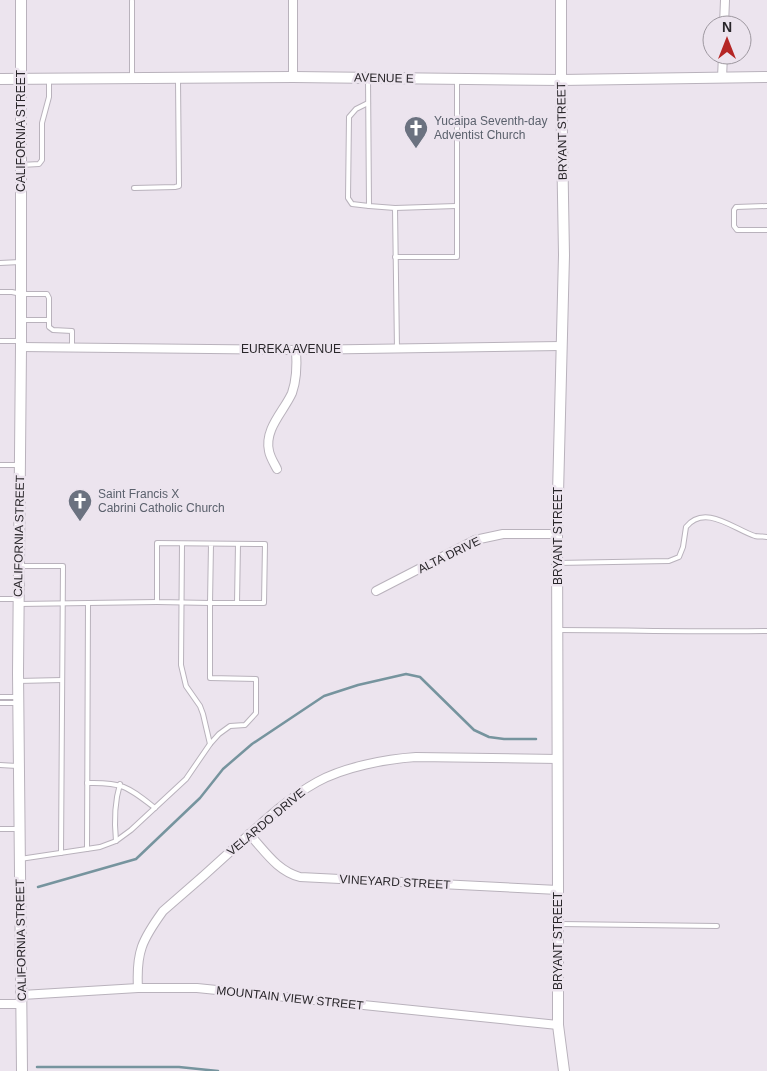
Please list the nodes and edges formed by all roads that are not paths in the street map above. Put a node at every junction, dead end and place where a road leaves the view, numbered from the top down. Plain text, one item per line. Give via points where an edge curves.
1 (21, 0) edge
2 (293, 0) edge
3 (561, 0) edge
4 (725, 0) edge
5 (132, 1) edge
6 (724, 15) edge
7 (723, 65) edge
8 (767, 76) edge
9 (293, 77) junction
10 (132, 78) junction
11 (178, 78) junction
12 (368, 78) junction
13 (722, 78) junction
14 (0, 79) edge
15 (21, 79) junction
16 (49, 79) junction
17 (457, 79) junction
18 (561, 80) junction
19 (368, 103) junction
20 (21, 165) junction
21 (134, 188) dead end
22 (369, 206) junction
23 (456, 206) junction
24 (767, 206) edge
25 (395, 208) junction
26 (767, 230) edge
27 (395, 257) junction
28 (21, 262) junction
29 (0, 263) edge
30 (0, 292) edge
31 (21, 294) junction
32 (21, 320) junction
33 (49, 320) junction
34 (0, 341) edge
35 (21, 344) junction
36 (561, 346) junction
37 (72, 348) junction
38 (397, 349) junction
39 (296, 350) junction
40 (20, 464) junction
41 (0, 465) edge
42 (277, 469) dead end
43 (557, 534) junction
44 (767, 537) edge
45 (182, 544) junction
46 (211, 544) junction
47 (238, 544) junction
48 (557, 563) junction
49 (19, 566) junction
50 (376, 591) dead end
51 (0, 599) edge
52 (19, 601) junction
53 (157, 602) junction
54 (182, 602) junction
55 (210, 602) junction
56 (88, 603) junction
57 (237, 603) junction
58 (63, 604) junction
59 (558, 630) junction
60 (767, 631) edge
61 (62, 680) junction
62 (18, 681) junction
63 (0, 697) edge
64 (18, 700) junction
65 (0, 703) edge
66 (210, 744) junction
67 (558, 759) junction
68 (0, 765) edge
69 (19, 766) junction
70 (88, 783) junction
71 (120, 784) junction
72 (155, 808) junction
73 (0, 829) edge
74 (20, 829) junction
75 (249, 834) junction
76 (116, 841) junction
77 (87, 849) junction
78 (61, 853) junction
79 (20, 859) junction
80 (558, 890) junction
81 (558, 924) junction
82 (717, 926) dead end
83 (138, 988) junction
84 (22, 999) junction
85 (0, 1004) edge
86 (558, 1025) junction
87 (22, 1071) edge
88 (564, 1071) edge

1 - 15 street, CALIFORNIA STREET
2 - 9 street
3 - 18 street, BRYANT STREET
4 - 6 street
5 - 10 lane
7 - 13 street
8 - 13 street, AVENUE E
9 - 11 street, AVENUE E
9 - 12 street, AVENUE E
10 - 11 street, AVENUE E
10 - 16 street, AVENUE E
11 - 21 lane via 179,186
12 - 17 street, AVENUE E
12 - 19 lane
13 - 18 street, AVENUE E
14 - 15 street, AVENUE E
15 - 16 street, AVENUE E
15 - 20 street, CALIFORNIA STREET
16 - 20 lane via 49,97 42,123 42,160 39,164
17 - 18 street, AVENUE E
17 - 23 lane
18 - 36 street, BRYANT STREET via 564,256
19 - 22 lane
19 - 22 lane via 349,117 348,198 352,204
20 - 28 street, CALIFORNIA STREET
22 - 25 lane
23 - 25 lane
23 - 27 lane via 457,257
24 - 26 lane via 736,207 734,210 737,230
25 - 27 lane
27 - 38 lane
28 - 29 lane
28 - 31 street, CALIFORNIA STREET
30 - 31 lane
31 - 32 street, CALIFORNIA STREET
31 - 33 lane via 47,294
32 - 33 lane
32 - 35 street, CALIFORNIA STREET
33 - 37 lane via 50,329 72,331
34 - 35 lane
35 - 37 street, EUREKA AVENUE
35 - 40 street, CALIFORNIA STREET
36 - 38 street, EUREKA AVENUE
36 - 43 street, BRYANT STREET
37 - 39 street, EUREKA AVENUE
38 - 39 street, EUREKA AVENUE
39 - 42 street via 297,370 292,393 269,438 269,452
40 - 41 lane
40 - 49 street, CALIFORNIA STREET
43 - 48 street, BRYANT STREET
43 - 50 street, ALTA DRIVE via 503,534 476,540
44 - 48 lane via 755,536 725,521 696,519 686,527 679,557 669,561
45 - 46 lane
45 - 53 lane via 157,543
45 - 54 lane
46 - 47 lane
46 - 55 lane
47 - 57 lane
47 - 57 lane via 265,544 264,604
48 - 59 street, BRYANT STREET
49 - 52 street, CALIFORNIA STREET
49 - 58 lane via 63,566
51 - 52 lane
52 - 58 lane
52 - 62 street, CALIFORNIA STREET
53 - 54 lane
53 - 56 lane
54 - 55 lane
54 - 66 lane via 183,674 186,686 200,706
55 - 57 lane
55 - 66 lane via 210,678 256,679 256,713 244,725 230,726
56 - 58 lane
56 - 70 lane
58 - 61 lane
59 - 60 lane
59 - 67 street, BRYANT STREET
61 - 62 lane
61 - 78 lane
62 - 64 street, CALIFORNIA STREET
63 - 64 lane
64 - 65 lane
64 - 69 street, CALIFORNIA STREET
66 - 72 lane via 186,779
67 - 75 street, VELARDO DRIVE via 416,757 362,765 319,781 292,798
67 - 80 street, BRYANT STREET
68 - 69 lane
69 - 74 street, CALIFORNIA STREET
70 - 71 lane
70 - 77 lane
71 - 72 lane
71 - 76 lane via 114,820
72 - 76 lane
73 - 74 lane
74 - 79 street, CALIFORNIA STREET
75 - 80 street, VINEYARD STREET via 280,868 300,877
75 - 83 street, VELARDO DRIVE via 163,911 140,950
76 - 77 lane
77 - 78 lane
78 - 79 lane
79 - 84 street, CALIFORNIA STREET
80 - 81 street, BRYANT STREET
81 - 82 lane
81 - 86 street, BRYANT STREET
83 - 84 street, MOUNTAIN VIEW STREET
83 - 86 street, MOUNTAIN VIEW STREET via 197,988
84 - 85 street, MOUNTAIN VIEW STREET
84 - 87 street, CALIFORNIA STREET
86 - 88 street, BRYANT STREET

